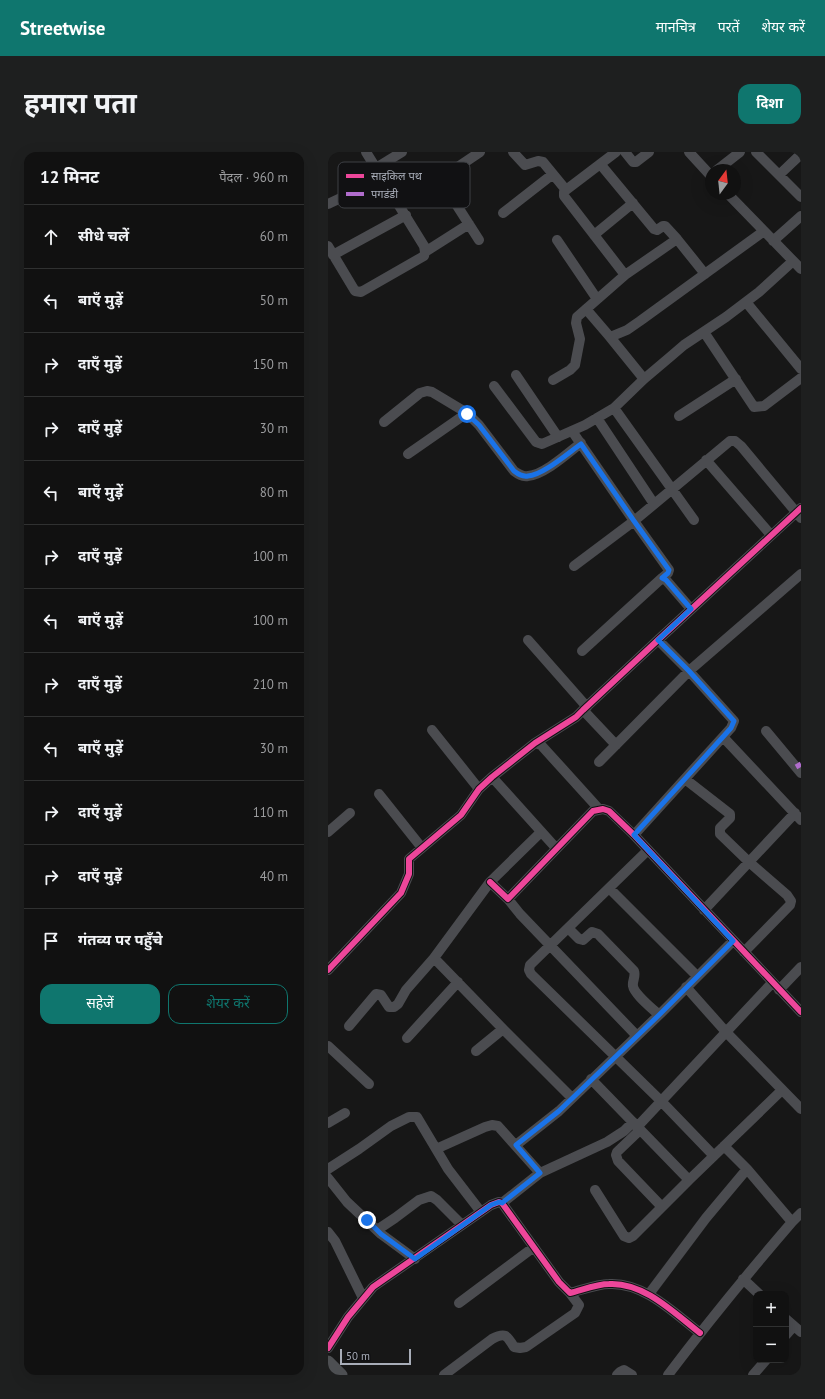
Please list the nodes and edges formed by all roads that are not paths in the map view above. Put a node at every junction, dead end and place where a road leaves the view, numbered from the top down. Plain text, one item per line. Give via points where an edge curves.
1 (366, 152) edge
2 (402, 152) edge
3 (480, 152) edge
4 (513, 152) edge
5 (616, 152) edge
6 (624, 152) edge
7 (648, 152) edge
8 (689, 152) edge
9 (740, 152) edge
10 (756, 152) edge
11 (801, 154) edge
12 (372, 162) edge
13 (386, 162) edge
14 (465, 162) edge
15 (601, 164) junction
16 (725, 164) edge
17 (705, 167) edge
18 (553, 174) junction
19 (779, 175) junction
20 (566, 190) junction
21 (801, 197) edge
22 (338, 199) edge
23 (734, 200) edge
24 (633, 203) junction
25 (328, 204) edge
26 (401, 208) edge
27 (459, 208) edge
28 (502, 213) dead end
29 (406, 215) junction
30 (801, 216) edge
31 (469, 224) junction
32 (764, 231) junction
33 (594, 235) junction
34 (677, 239) junction
35 (479, 240) dead end
36 (557, 240) dead end
37 (774, 241) junction
38 (328, 246) edge
39 (425, 252) junction
40 (333, 256) junction
41 (793, 261) junction
42 (801, 269) edge
43 (705, 274) junction
44 (625, 275) junction
45 (597, 299) junction
46 (746, 302) junction
47 (586, 309) junction
48 (704, 332) junction
49 (610, 337) junction
50 (801, 369) edge
51 (516, 375) dead end
52 (801, 378) edge
53 (644, 379) junction
54 (736, 379) junction
55 (553, 380) dead end
56 (494, 386) dead end
57 (614, 408) junction
58 (467, 414) junction
59 (679, 416) dead end
60 (597, 418) junction
61 (384, 422) dead end
62 (572, 431) junction
63 (558, 437) junction
64 (581, 444) junction
65 (408, 454) dead end
66 (706, 460) junction
67 (672, 490) junction
68 (654, 504) junction
69 (799, 512) edge
70 (694, 520) dead end
71 (634, 521) junction
72 (771, 535) junction
73 (574, 566) dead end
74 (801, 574) edge
75 (662, 578) junction
76 (691, 609) junction
77 (528, 640) dead end
78 (658, 640) junction
79 (582, 651) dead end
80 (689, 671) junction
81 (585, 709) junction
82 (432, 730) dead end
83 (766, 731) dead end
84 (723, 737) junction
85 (535, 743) junction
86 (616, 745) junction
87 (599, 762) dead end
88 (801, 773) edge
89 (492, 777) junction
90 (685, 779) junction
91 (479, 789) junction
92 (379, 794) dead end
93 (599, 809) junction
94 (350, 813) dead end
95 (798, 816) edge
96 (328, 832) edge
97 (541, 832) junction
98 (634, 835) junction
99 (422, 848) junction
100 (556, 848) junction
101 (648, 850) junction
102 (749, 862) junction
103 (490, 882) junction
104 (609, 888) junction
105 (508, 898) junction
106 (704, 910) junction
107 (568, 928) junction
108 (733, 941) junction
109 (551, 945) junction
110 (744, 952) junction
111 (434, 958) junction
112 (801, 967) edge
113 (328, 970) edge
114 (697, 976) junction
115 (458, 982) junction
116 (776, 986) junction
117 (686, 987) junction
118 (801, 1012) edge
119 (659, 1015) junction
120 (349, 1026) dead end
121 (503, 1029) junction
122 (726, 1032) junction
123 (637, 1036) junction
124 (407, 1038) dead end
125 (328, 1046) edge
126 (476, 1051) dead end
127 (615, 1055) junction
128 (591, 1079) junction
129 (369, 1084) dead end
130 (782, 1090) junction
131 (572, 1098) junction
132 (661, 1101) junction
133 (801, 1109) edge
134 (345, 1113) dead end
135 (328, 1123) edge
136 (637, 1126) junction
137 (516, 1145) junction
138 (724, 1146) junction
139 (436, 1149) junction
140 (714, 1156) junction
141 (328, 1169) edge
142 (747, 1169) junction
143 (540, 1173) junction
144 (328, 1178) edge
145 (689, 1180) junction
146 (595, 1190) dead end
147 (502, 1203) junction
148 (662, 1207) junction
149 (481, 1212) junction
150 (801, 1213) edge
151 (792, 1222) junction
152 (462, 1226) junction
153 (377, 1230) junction
154 (328, 1232) edge
155 (534, 1247) junction
156 (415, 1259) junction
157 (743, 1279) junction
158 (756, 1291) edge
159 (570, 1293) junction
160 (649, 1294) junction
161 (363, 1298) junction
162 (459, 1303) dead end
163 (789, 1322) edge
164 (797, 1329) edge
165 (700, 1333) junction
166 (328, 1348) edge
167 (328, 1362) edge
168 (763, 1363) edge
169 (341, 1375) edge
170 (444, 1375) edge
171 (617, 1375) edge
172 (632, 1375) edge
173 (668, 1375) edge
174 (753, 1375) edge

1 - 12 street
2 - 13 street
3 - 14 street
4 - 18 street via 523,164 541,161
5 - 15 street
6 - 7 street via 636,162
8 - 17 street
9 - 16 street
10 - 19 street
11 - 19 street
15 - 20 street
15 - 24 street
18 - 20 street
18 - 28 street
19 - 21 street
20 - 33 street via 564,196
22 - 25 street
23 - 32 street
24 - 33 street
24 - 34 street via 654,229 664,226
26 - 29 street
27 - 31 street
29 - 39 street
29 - 40 street
30 - 37 street
31 - 35 street
31 - 39 street
32 - 37 street
32 - 43 street
33 - 44 street
34 - 43 street
34 - 44 street
36 - 45 street
37 - 41 street
38 - 40 street
39 - 40 street via 421,258 361,292 355,291
41 - 42 street
41 - 46 street
43 - 49 street via 627,330
44 - 45 street
45 - 47 street
46 - 48 street
46 - 50 street
47 - 49 street
47 - 55 street via 576,319 580,339 575,365
48 - 53 street via 684,345
48 - 54 street
49 - 53 street
51 - 63 street
52 - 54 street via 764,406 758,407 752,405
53 - 57 street
54 - 59 street
56 - 63 street via 536,442 542,444
57 - 60 street
57 - 67 street
58 - 61 street via 427,391 420,393
58 - 64 street via 521,476 539,474
58 - 65 street
60 - 62 street
60 - 68 street
62 - 63 street
62 - 64 street
64 - 71 street
66 - 67 street
66 - 69 street via 730,441 735,441
66 - 72 street
67 - 68 street
67 - 70 street
68 - 71 street
69 - 72 street
71 - 73 street
71 - 75 street via 669,570
72 - 76 street
74 - 80 street
75 - 76 street
75 - 79 street
76 - 78 street
77 - 81 street
78 - 80 street
78 - 81 street
80 - 84 street via 734,721
80 - 86 street
81 - 85 street
81 - 86 street
82 - 91 street
83 - 88 street
84 - 90 street
84 - 95 street
85 - 89 street
85 - 93 street via 541,745
86 - 87 street
89 - 91 street
89 - 97 street
90 - 98 street
90 - 102 street via 730,814 730,818 720,828 720,834
91 - 99 street via 461,815
92 - 99 street
93 - 98 street via 609,811
93 - 100 street via 593,811
94 - 96 street
95 - 102 street
97 - 100 street
97 - 103 street
98 - 101 street
99 - 113 street via 409,860 409,874 401,894
100 - 105 street
101 - 104 street
101 - 106 street
102 - 106 street
102 - 110 street via 791,901
103 - 105 street
103 - 111 street
104 - 107 street
104 - 114 street
105 - 109 street
106 - 108 street
107 - 109 street
107 - 119 street via 583,940 592,932 598,934 634,971 635,978 632,984 635,991
108 - 110 street
108 - 114 street
109 - 123 street
109 - 127 street via 530,964 531,974
110 - 116 street
111 - 115 street
111 - 120 street via 406,990 398,1004 389,1007 381,995 376,994
112 - 116 street
114 - 117 street
115 - 121 street
115 - 124 street
116 - 118 street
116 - 122 street
117 - 119 street
117 - 122 street
119 - 123 street
121 - 126 street
121 - 131 street
122 - 130 street
122 - 132 street
123 - 127 street
125 - 129 street
127 - 128 street
127 - 132 street
128 - 131 street
128 - 136 street
130 - 133 street
130 - 138 street
131 - 137 street
132 - 136 street
132 - 140 street
134 - 135 street
136 - 143 street
136 - 145 street
136 - 148 street via 617,1152 616,1158
137 - 139 street via 498,1126 492,1125
137 - 143 street
138 - 140 street
138 - 142 street
139 - 141 street via 417,1117 409,1117 391,1126
139 - 149 street
140 - 145 street
142 - 151 street
142 - 160 street via 706,1218
143 - 147 street
144 - 153 street via 347,1202
145 - 148 street
146 - 148 street via 625,1237 633,1236
147 - 149 street via 499,1202
147 - 155 street
149 - 152 street
150 - 151 street
151 - 157 street
152 - 153 street via 431,1196 419,1200
152 - 156 street
153 - 156 street
154 - 161 street
155 - 159 street
155 - 162 street
156 - 161 street
157 - 158 street
157 - 165 street
159 - 160 street via 609,1284 623,1285
159 - 170 street via 579,1305 575,1313 526,1347 514,1347 508,1337 498,1336
160 - 165 street
161 - 166 street
163 - 164 street
165 - 173 street
167 - 169 main road
168 - 174 street
171 - 172 street via 624,1370

